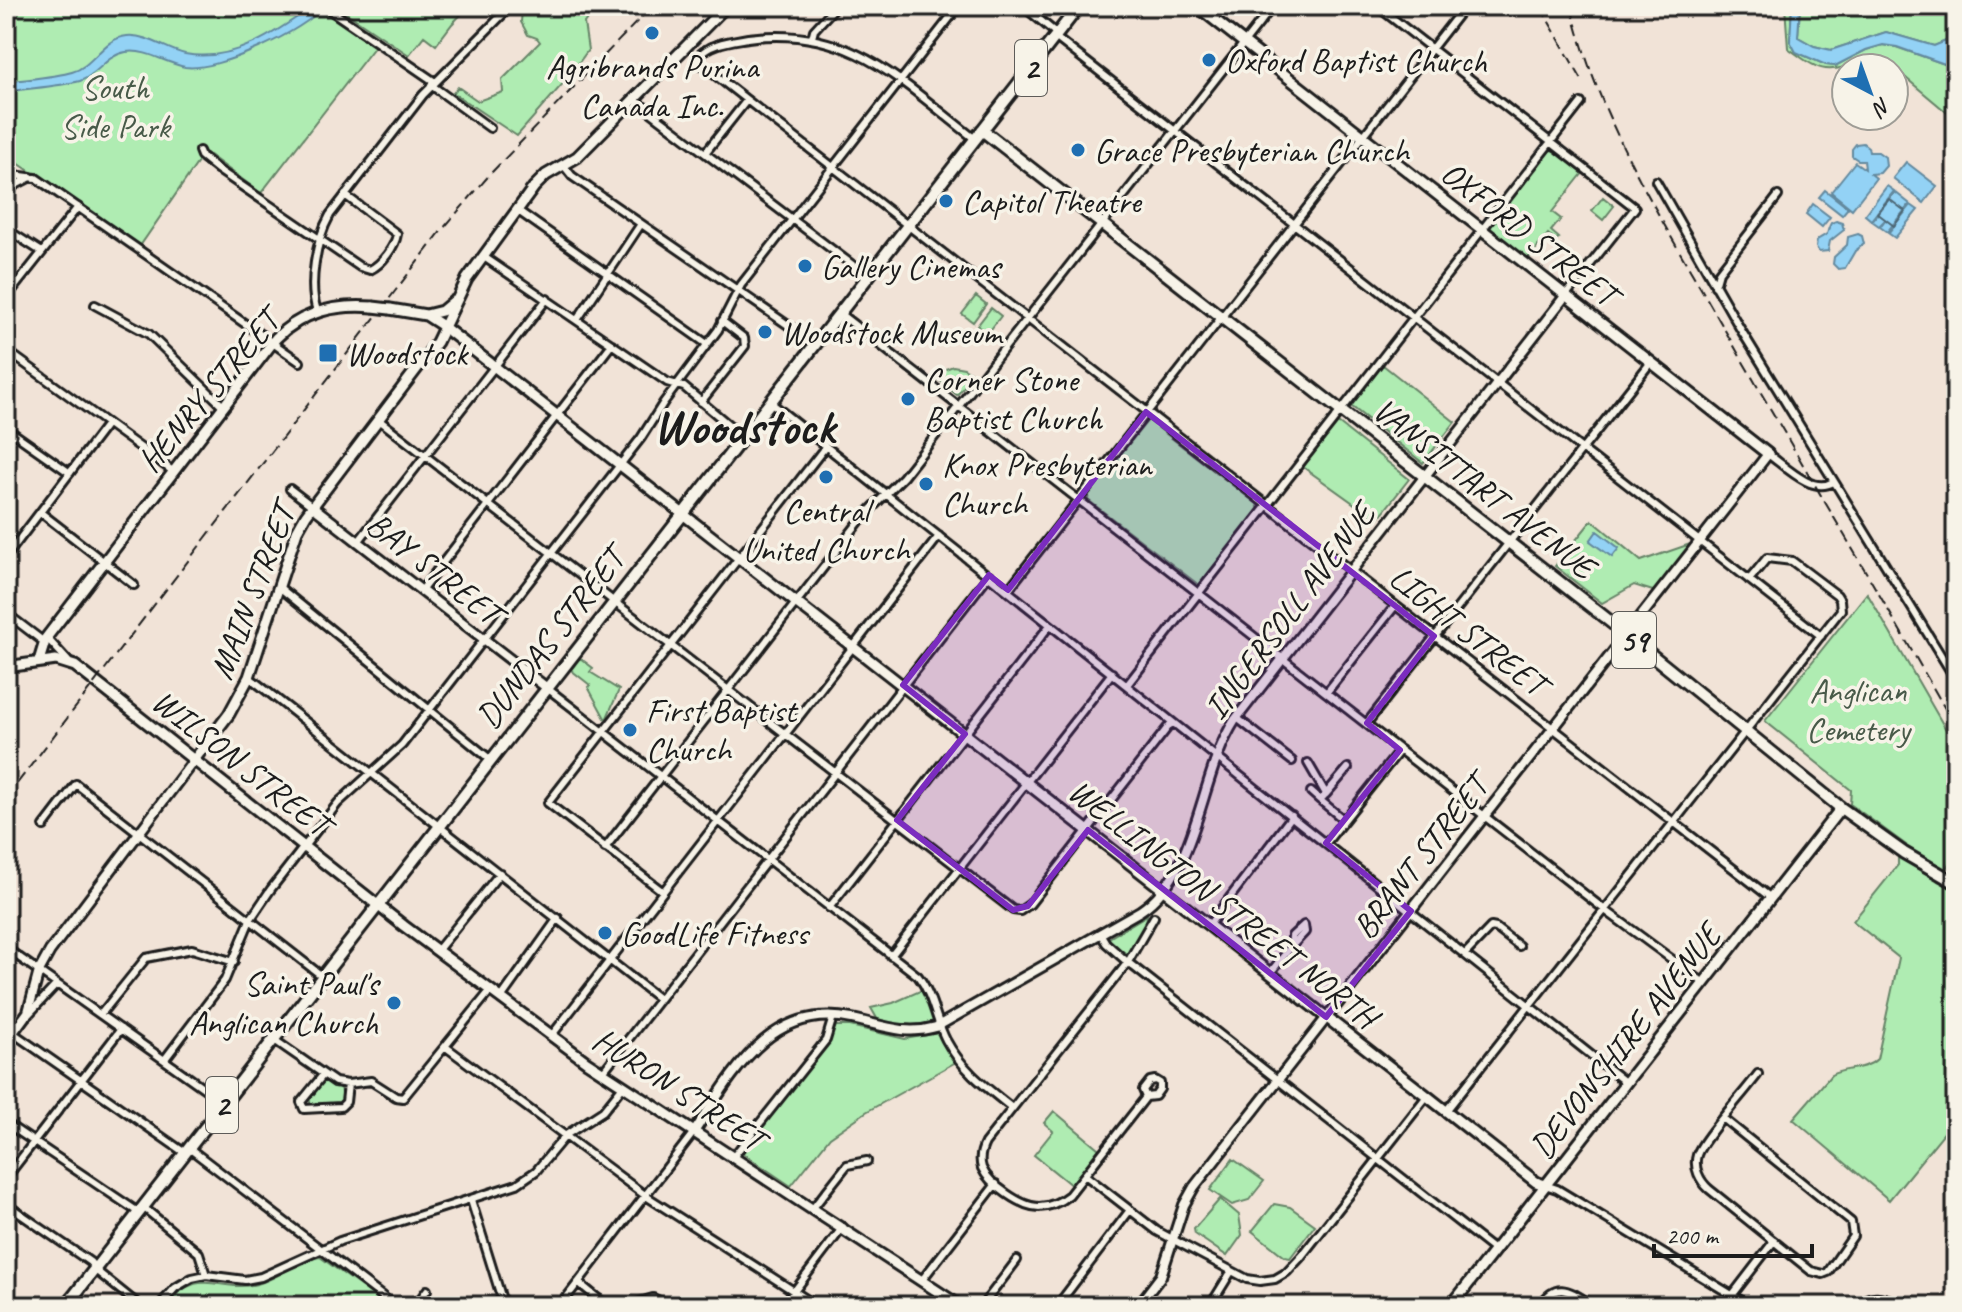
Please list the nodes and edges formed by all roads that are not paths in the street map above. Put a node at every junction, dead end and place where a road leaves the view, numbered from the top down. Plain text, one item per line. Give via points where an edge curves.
1 (511, 6) edge
2 (726, 6) edge
3 (836, 6) edge
4 (959, 6) edge
5 (1023, 6) edge
6 (1079, 6) edge
7 (1197, 6) edge
8 (1273, 6) edge
9 (1377, 6) edge
10 (1465, 6) edge
11 (327, 8) edge
12 (1056, 35) junction
13 (812, 38) junction
14 (1244, 42) junction
15 (1432, 49) junction
16 (900, 81) junction
17 (433, 84) junction
18 (635, 100) junction
19 (747, 100) junction
20 (1581, 103) dead end
21 (490, 128) dead end
22 (1175, 130) junction
23 (978, 135) junction
24 (1363, 136) junction
25 (1551, 142) junction
26 (199, 151) dead end
27 (705, 153) junction
28 (564, 166) junction
29 (832, 166) junction
30 (6, 174) edge
31 (31, 177) junction
32 (1656, 181) dead end
33 (6, 190) edge
34 (345, 195) junction
35 (1778, 196) dead end
36 (78, 207) junction
37 (517, 210) junction
38 (792, 218) junction
39 (641, 224) junction
40 (1294, 224) junction
41 (907, 225) junction
42 (1102, 225) junction
43 (6, 229) edge
44 (1482, 229) junction
45 (321, 240) junction
46 (42, 252) junction
47 (484, 257) junction
48 (1728, 260) junction
49 (1701, 261) junction
50 (608, 273) junction
51 (867, 276) junction
52 (1715, 286) junction
53 (737, 290) junction
54 (1566, 295) junction
55 (6, 298) edge
56 (547, 299) junction
57 (455, 300) junction
58 (95, 305) dead end
59 (317, 311) junction
60 (839, 313) junction
61 (426, 315) junction
62 (1415, 317) junction
63 (1221, 318) junction
64 (1027, 319) junction
65 (577, 320) junction
66 (722, 321) junction
67 (445, 328) junction
68 (272, 343) junction
69 (814, 343) junction
70 (612, 344) junction
71 (707, 344) junction
72 (6, 350) edge
73 (300, 362) dead end
74 (1651, 362) junction
75 (494, 366) junction
76 (1498, 383) junction
77 (677, 384) junction
78 (769, 401) junction
79 (701, 402) junction
80 (959, 405) junction
81 (223, 406) junction
82 (1146, 412) junction
83 (1340, 412) junction
84 (557, 415) junction
85 (379, 420) junction
86 (107, 424) junction
87 (6, 428) edge
88 (742, 436) junction
89 (826, 446) junction
90 (1582, 449) junction
91 (1768, 454) junction
92 (426, 455) junction
93 (621, 465) junction
94 (174, 472) junction
95 (70, 473) junction
96 (1424, 477) junction
97 (1833, 482) junction
98 (290, 489) dead end
99 (886, 493) junction
100 (1078, 499) junction
101 (489, 505) junction
102 (312, 506) junction
103 (1267, 507) junction
104 (40, 512) junction
105 (682, 514) junction
106 (939, 536) junction
107 (358, 542) junction
108 (1508, 542) junction
109 (1700, 542) junction
110 (552, 553) junction
111 (6, 557) edge
112 (740, 557) junction
113 (104, 562) junction
114 (1350, 571) junction
115 (989, 575) junction
116 (1749, 580) junction
117 (134, 585) dead end
118 (279, 587) junction
119 (1008, 590) junction
120 (421, 591) junction
121 (1199, 593) junction
122 (615, 601) junction
123 (796, 602) junction
124 (1395, 606) junction
125 (6, 613) edge
126 (1050, 625) junction
127 (1627, 634) junction
128 (1434, 636) junction
129 (1821, 636) junction
130 (45, 640) junction
131 (484, 640) junction
132 (671, 645) junction
133 (853, 646) junction
134 (1283, 658) junction
135 (39, 661) junction
136 (70, 663) junction
137 (6, 667) edge
138 (1112, 673) junction
139 (249, 677) junction
140 (1956, 680) edge
141 (903, 685) junction
142 (1127, 685) junction
143 (547, 688) junction
144 (729, 689) junction
145 (1327, 692) junction
146 (429, 711) junction
147 (1237, 718) junction
148 (1172, 722) junction
149 (1367, 723) junction
150 (1554, 729) junction
151 (1747, 730) junction
152 (603, 732) junction
153 (785, 733) junction
154 (965, 734) junction
155 (1400, 750) junction
156 (1218, 758) junction
157 (194, 760) junction
158 (491, 760) junction
159 (1292, 761) dead end
160 (1308, 763) dead end
161 (1348, 768) dead end
162 (371, 772) junction
163 (835, 773) junction
164 (661, 777) junction
165 (1028, 782) junction
166 (1311, 792) dead end
167 (1323, 797) junction
168 (1841, 808) junction
169 (1292, 816) junction
170 (1485, 816) junction
171 (897, 820) junction
172 (1344, 820) junction
173 (717, 821) junction
174 (1673, 822) junction
175 (440, 825) junction
176 (44, 826) dead end
177 (1088, 830) junction
178 (139, 833) junction
179 (1326, 843) junction
180 (305, 845) junction
181 (605, 848) junction
182 (768, 860) junction
183 (959, 869) junction
184 (500, 873) junction
185 (1956, 883) edge
186 (1164, 889) junction
187 (662, 891) junction
188 (1771, 898) junction
189 (378, 904) junction
190 (829, 908) junction
191 (1605, 910) junction
192 (1411, 911) junction
193 (1154, 917) dead end
194 (558, 918) junction
195 (250, 920) junction
196 (1209, 925) junction
197 (1100, 933) junction
198 (1519, 946) dead end
199 (1291, 947) dead end
200 (6, 948) edge
201 (437, 952) junction
202 (1465, 954) junction
203 (891, 956) junction
204 (610, 959) junction
205 (234, 962) junction
206 (1128, 962) junction
207 (39, 971) junction
208 (1270, 973) junction
209 (322, 976) junction
210 (1704, 983) junction
211 (57, 984) junction
212 (490, 991) junction
213 (501, 998) junction
214 (659, 999) junction
215 (1529, 1005) junction
216 (101, 1014) junction
217 (833, 1017) junction
218 (1326, 1017) junction
219 (23, 1021) junction
220 (940, 1025) junction
221 (121, 1029) junction
222 (10, 1031) edge
223 (552, 1035) junction
224 (273, 1039) junction
225 (6, 1042) edge
226 (446, 1047) junction
227 (165, 1059) junction
228 (602, 1073) junction
229 (1758, 1074) dead end
230 (323, 1075) junction
231 (1278, 1080) junction
232 (81, 1081) junction
233 (1625, 1082) junction
234 (348, 1084) junction
235 (623, 1086) junction
236 (1427, 1096) junction
237 (1146, 1097) dead end
238 (225, 1103) junction
239 (1012, 1108) junction
240 (1445, 1111) junction
241 (1724, 1119) junction
242 (6, 1123) edge
243 (694, 1132) junction
244 (566, 1135) junction
245 (33, 1141) junction
246 (187, 1150) junction
247 (733, 1157) junction
248 (1378, 1158) junction
249 (867, 1161) dead end
250 (1085, 1175) junction
251 (6, 1178) edge
252 (996, 1184) junction
253 (1545, 1185) junction
254 (646, 1196) junction
255 (471, 1200) junction
256 (6, 1204) edge
257 (813, 1208) junction
258 (140, 1209) junction
259 (1130, 1210) junction
260 (843, 1227) junction
261 (1173, 1240) junction
262 (1774, 1241) junction
263 (321, 1248) junction
264 (1494, 1250) junction
265 (1017, 1260) dead end
266 (94, 1269) junction
267 (1231, 1272) junction
268 (206, 1275) junction
269 (922, 1280) junction
270 (579, 1283) junction
271 (427, 1290) dead end
272 (793, 1291) junction
273 (1731, 1295) junction
274 (66, 1306) edge
275 (140, 1306) edge
276 (159, 1306) edge
277 (395, 1306) edge
278 (415, 1306) edge
279 (504, 1306) edge
280 (560, 1306) edge
281 (607, 1306) edge
282 (626, 1306) edge
283 (670, 1306) edge
284 (783, 1306) edge
285 (817, 1306) edge
286 (960, 1306) edge
287 (982, 1306) edge
288 (1057, 1306) edge
289 (1138, 1306) edge
290 (1210, 1306) edge
291 (1451, 1306) edge
292 (1540, 1306) edge
293 (1594, 1306) edge
294 (1724, 1306) edge
295 (1750, 1306) edge
296 (1859, 1306) edge
297 (1908, 1306) edge

1 - 17 street, HENRY STREET
2 - 18 main road, MAIN STREET
3 - 13 street
4 - 16 street
5 - 12 street
6 - 12 main road, DUNDAS STREET / 2
7 - 14 main road, OXFORD STREET
8 - 14 street
9 - 15 street
10 - 15 street
11 - 17 street
12 - 22 street
12 - 23 main road, DUNDAS STREET / 2
13 - 16 street via 864,55
13 - 19 street, LIGHT STREET via 774,36 706,49 698,58 702,65
14 - 22 street
14 - 24 main road, OXFORD STREET
15 - 24 street
15 - 25 street
16 - 23 street
16 - 29 street
17 - 21 street
17 - 34 street, HENRY STREET
18 - 27 street
18 - 28 main road, MAIN STREET
19 - 27 street
19 - 29 street, LIGHT STREET
20 - 25 street
22 - 40 street
22 - 42 street
23 - 41 main road, DUNDAS STREET / 2
23 - 42 main road, VANSITTART AVENUE / 59
24 - 40 street
24 - 44 main road, OXFORD STREET
25 - 44 street
25 - 54 street, INGERSOLL AVENUE via 1635,208
26 - 45 street
27 - 38 street
28 - 37 main road, MAIN STREET via 542,178
28 - 39 street
29 - 38 street
29 - 41 street, LIGHT STREET
30 - 31 street
31 - 33 street
31 - 36 street
32 - 49 street
34 - 45 street, HENRY STREET via 326,221
34 - 45 street via 394,229 396,241 378,264 366,270
35 - 48 street
36 - 46 street
36 - 68 street
37 - 47 main road, MAIN STREET
37 - 50 street
38 - 51 street
38 - 53 street
39 - 50 street
39 - 53 street
40 - 62 street
40 - 63 street
41 - 51 main road, DUNDAS STREET / 2
41 - 64 street, LIGHT STREET
42 - 63 main road, VANSITTART AVENUE / 59
42 - 64 street
43 - 46 street
44 - 54 main road, OXFORD STREET
44 - 62 street
45 - 59 street, HENRY STREET via 312,287
46 - 55 street
47 - 56 street
47 - 57 main road, MAIN STREET
48 - 49 street via 1712,268
48 - 52 street
49 - 52 street
50 - 65 street
50 - 71 street
51 - 60 main road, DUNDAS STREET / 2
52 - 97 street
53 - 66 street
53 - 69 street
54 - 74 main road, OXFORD STREET
54 - 76 street, INGERSOLL AVENUE
56 - 65 street
56 - 75 street
57 - 61 main road via 445,310
57 - 67 main road, MAIN STREET
58 - 81 street via 149,334
59 - 61 main road, bridge via 373,307
59 - 68 main road, HENRY STREET
60 - 69 main road, DUNDAS STREET / 2
60 - 80 street
61 - 67 main road, WELLINGTON STREET NORTH
62 - 76 street
62 - 83 street
63 - 82 street
63 - 83 main road, VANSITTART AVENUE / 59
64 - 80 street
64 - 82 street, LIGHT STREET
65 - 70 street
66 - 71 street
66 - 79 street via 746,343
67 - 75 main road, WELLINGTON STREET NORTH
67 - 85 main road, MAIN STREET
68 - 73 street
68 - 81 main road, HENRY STREET
69 - 78 main road, DUNDAS STREET / 2
70 - 77 street
70 - 84 street
71 - 77 street
72 - 86 street
74 - 90 street
74 - 91 main road, OXFORD STREET
75 - 84 main road, WELLINGTON STREET NORTH
75 - 92 street
76 - 90 street
76 - 96 street, INGERSOLL AVENUE
77 - 79 street
77 - 93 street
78 - 88 main road, DUNDAS STREET / 2
78 - 89 street
79 - 88 street
80 - 99 street
80 - 100 street
81 - 94 main road, HENRY STREET
82 - 100 street
82 - 103 street, LIGHT STREET
83 - 96 main road, VANSITTART AVENUE / 59
83 - 103 street
84 - 93 main road, WELLINGTON STREET NORTH
84 - 101 street
85 - 92 street
85 - 102 main road, MAIN STREET
86 - 94 street
86 - 95 street
87 - 95 street
88 - 105 main road, DUNDAS STREET / 2
89 - 99 street
89 - 112 street
90 - 108 street
90 - 109 street
91 - 97 street, OXFORD STREET via 1807,482
91 - 109 street, BRANT STREET
92 - 101 street
92 - 107 street
93 - 105 main road, WELLINGTON STREET NORTH
93 - 110 street
94 - 113 main road, HENRY STREET
95 - 104 street
96 - 108 main road, VANSITTART AVENUE / 59
96 - 114 street, INGERSOLL AVENUE
97 - 140 street
98 - 102 street, BAY STREET
99 - 106 street
99 - 123 street
100 - 119 street
100 - 121 street
101 - 110 street
101 - 120 street
102 - 107 street, BAY STREET
102 - 118 main road, MAIN STREET via 297,531
103 - 114 street, LIGHT STREET
103 - 121 street
104 - 111 street
104 - 113 street
105 - 112 main road, WELLINGTON STREET NORTH
105 - 122 main road, DUNDAS STREET / 2
106 - 115 street
106 - 133 street
107 - 120 street, BAY STREET
108 - 127 main road, VANSITTART AVENUE / 59
108 - 128 street
109 - 116 street
109 - 127 street, BRANT STREET
110 - 122 street
110 - 131 street
112 - 123 main road, WELLINGTON STREET NORTH
112 - 132 street
113 - 117 street
113 - 130 main road, HENRY STREET
114 - 124 street, LIGHT STREET
114 - 134 street, INGERSOLL AVENUE
115 - 119 street
115 - 141 street
116 - 129 street
116 - 129 street via 1767,558 1782,558 1828,588 1841,606
118 - 139 main road, MAIN STREET
118 - 146 street
119 - 126 street
120 - 131 street, BAY STREET
121 - 134 street
121 - 142 street
122 - 132 street
122 - 143 main road, DUNDAS STREET / 2
123 - 133 main road, WELLINGTON STREET NORTH
123 - 144 street
124 - 128 street, LIGHT STREET
124 - 145 street
125 - 130 street, WILSON STREET
126 - 138 street
126 - 154 street
127 - 150 street, BRANT STREET
127 - 151 main road, VANSITTART AVENUE / 59
128 - 149 street
128 - 150 street, LIGHT STREET
129 - 151 street
130 - 135 main road, HENRY STREET
130 - 136 street, WILSON STREET
131 - 143 street, BAY STREET
131 - 146 street
132 - 144 street
132 - 152 street
133 - 141 main road, WELLINGTON STREET NORTH
133 - 153 street
134 - 145 street
134 - 147 street, INGERSOLL AVENUE
135 - 136 main road
135 - 137 main road
136 - 157 main road, WILSON STREET
138 - 142 street
138 - 165 street
139 - 157 main road, MAIN STREET
139 - 162 street
141 - 154 main road, WELLINGTON STREET NORTH
141 - 163 street
142 - 148 street
143 - 152 street
143 - 158 main road, DUNDAS STREET / 2
144 - 153 street
144 - 164 street
145 - 149 street
146 - 158 street
146 - 162 street via 396,752
147 - 156 street, INGERSOLL AVENUE
147 - 159 street
148 - 156 street
148 - 177 street
149 - 155 street
150 - 170 street, BRANT STREET
150 - 174 street, LIGHT STREET
151 - 168 main road, VANSITTART AVENUE / 59
151 - 174 street
152 - 164 street
152 - 181 street via 548,803
153 - 163 street
153 - 173 street
154 - 165 main road, WELLINGTON STREET NORTH
154 - 171 street
155 - 170 street
155 - 172 street
156 - 169 street
156 - 186 street, INGERSOLL AVENUE via 1176,871
157 - 178 street
157 - 180 main road, WILSON STREET
158 - 175 main road, DUNDAS STREET / 2
160 - 167 street
161 - 167 street
162 - 175 street
162 - 180 street
163 - 171 street
163 - 182 street
164 - 173 street
164 - 181 street
165 - 177 main road, WELLINGTON STREET NORTH
165 - 183 street
166 - 167 street
167 - 172 street
168 - 185 main road, VANSITTART AVENUE / 59
168 - 188 main road, DEVONSHIRE AVENUE
169 - 179 street
169 - 196 street
170 - 191 street
170 - 192 street, BRANT STREET
171 - 183 street
171 - 190 street
172 - 179 street
173 - 182 street
173 - 187 street
174 - 188 street, LIGHT STREET
174 - 191 street
175 - 184 street
175 - 189 main road, DUNDAS STREET / 2
176 - 178 street via 76,784
177 - 183 street via 1020,911
177 - 186 main road, WELLINGTON STREET NORTH
178 - 195 street
178 - 207 street
179 - 192 street
180 - 189 main road, WILSON STREET
180 - 195 street
181 - 187 street
182 - 190 street
182 - 214 street
183 - 203 street
184 - 194 street
184 - 201 street
186 - 196 main road, WELLINGTON STREET NORTH
186 - 197 street, INGERSOLL AVENUE via 1144,908
187 - 204 street
188 - 210 main road, DEVONSHIRE AVENUE
189 - 201 main road, HURON STREET
189 - 209 main road, DUNDAS STREET / 2
190 - 203 street
191 - 210 street
191 - 215 street
192 - 202 street
192 - 218 street, BRANT STREET
193 - 206 street
194 - 204 street
194 - 213 street
195 - 205 street
195 - 209 street
196 - 208 main road, WELLINGTON STREET NORTH
197 - 206 street
197 - 220 street, INGERSOLL AVENUE
198 - 202 street via 1491,927
199 - 208 street
200 - 207 street
201 - 212 main road, HURON STREET
202 - 215 street
203 - 220 street via 921,981
204 - 214 street
204 - 223 street
205 - 216 street via 192,949 146,958
205 - 227 street via 222,986
206 - 231 street
206 - 239 street
207 - 211 street
207 - 219 street
208 - 218 main road, WELLINGTON STREET NORTH
209 - 224 main road, DUNDAS STREET / 2
210 - 233 main road, DEVONSHIRE AVENUE
211 - 216 street
211 - 219 street
212 - 213 main road, HURON STREET
212 - 226 street
213 - 223 main road, HURON STREET
214 - 228 street
215 - 233 street
215 - 240 street
216 - 221 street
217 - 220 street, INGERSOLL AVENUE via 899,1031
217 - 243 street, INGERSOLL AVENUE via 799,1022 761,1042 737,1067
217 - 247 street via 826,1040
218 - 231 street, BRANT STREET
218 - 236 main road, WELLINGTON STREET NORTH
219 - 222 street
220 - 239 street via 972,1076
221 - 227 street
221 - 232 street
222 - 225 street
222 - 232 street
223 - 228 main road, HURON STREET
224 - 230 street
224 - 238 main road, DUNDAS STREET / 2
226 - 234 street via 404,1098 372,1082
226 - 244 street
227 - 238 street
228 - 235 main road, HURON STREET
229 - 241 street
230 - 234 street
230 - 234 street via 302,1100 304,1109 341,1107
231 - 248 street
231 - 261 street, BRANT STREET via 1194,1187
232 - 245 street
232 - 246 street
233 - 253 main road, DEVONSHIRE AVENUE
235 - 243 main road, HURON STREET
235 - 244 street via 600,1114
236 - 240 main road, WELLINGTON STREET NORTH
236 - 248 street
237 - 250 street
238 - 246 main road, DUNDAS STREET / 2
239 - 252 street via 981,1154 984,1172
240 - 253 main road, WELLINGTON STREET NORTH
241 - 262 street via 1698,1153 1700,1179
241 - 262 street via 1854,1228 1833,1269 1823,1274 1811,1271
242 - 245 street
243 - 247 main road, HURON STREET
243 - 254 street
244 - 254 street
244 - 255 street via 525,1180
245 - 251 street
245 - 258 street
246 - 258 main road, DUNDAS STREET / 2
246 - 263 street
247 - 257 main road, HURON STREET
248 - 264 street
248 - 267 street via 1287,1272 1260,1281
249 - 257 street via 847,1165
250 - 252 street via 1062,1200 1040,1207 1025,1204
250 - 259 street
252 - 269 street
253 - 264 main road, DEVONSHIRE AVENUE
253 - 273 street, WELLINGTON STREET NORTH
254 - 270 street
254 - 272 street
255 - 263 street
255 - 279 street
256 - 266 street
257 - 260 main road, HURON STREET
258 - 266 main road, DUNDAS STREET / 2
258 - 268 street via 199,1253
259 - 261 street
259 - 288 street
260 - 269 main road, HURON STREET
260 - 272 street
261 - 267 street
261 - 289 street, BRANT STREET via 1161,1276
262 - 273 street
263 - 268 street via 256,1279
263 - 277 street
264 - 291 main road, DEVONSHIRE AVENUE
265 - 287 street
266 - 274 main road, DUNDAS STREET / 2
266 - 275 street
267 - 290 street
268 - 276 street via 182,1283
269 - 286 main road, HURON STREET
270 - 280 street
270 - 281 street
271 - 278 street
272 - 284 street
272 - 285 street
273 - 294 street
273 - 295 street, WELLINGTON STREET NORTH
282 - 283 street via 653,1298
292 - 293 street via 1546,1295 1560,1289
296 - 297 street via 1874,1296

